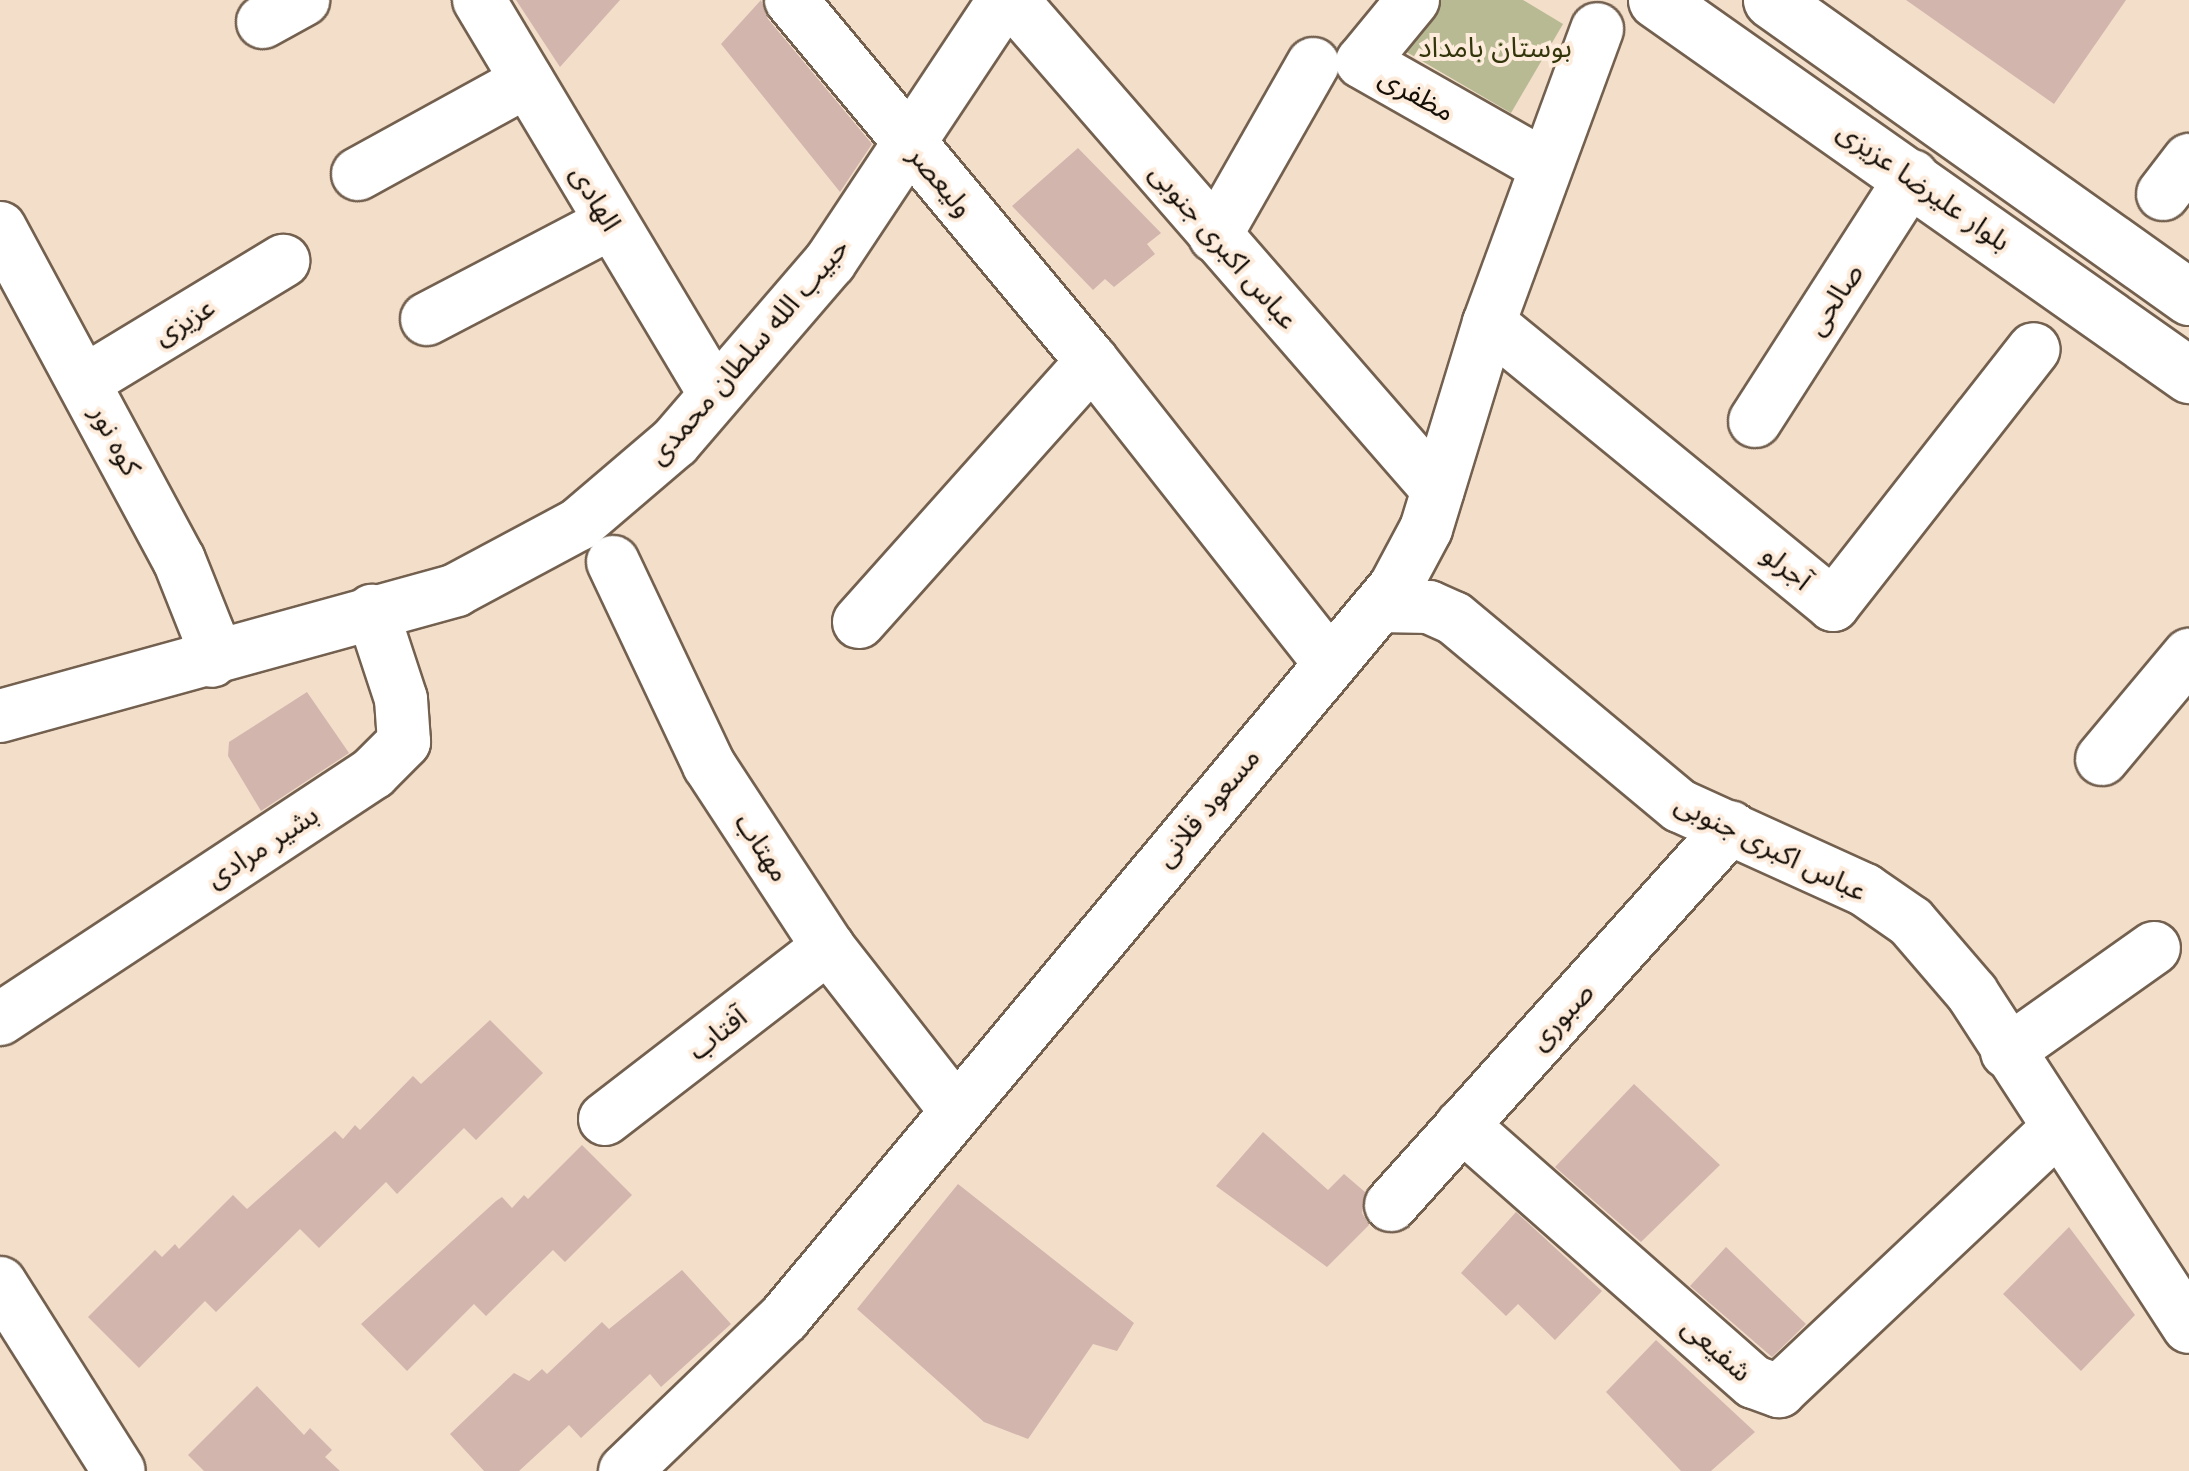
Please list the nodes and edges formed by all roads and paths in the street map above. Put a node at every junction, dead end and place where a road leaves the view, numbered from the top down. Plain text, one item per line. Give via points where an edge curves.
1 (479, 0) edge
2 (791, 0) edge
3 (1004, 0) edge
4 (1012, 0) edge
5 (1413, 0) edge
6 (1656, 0) edge
7 (1772, 0) edge
8 (1597, 29) dead end
9 (1313, 64) dead end
10 (527, 81) junction
11 (911, 146) junction
12 (1544, 165) junction
13 (358, 174) dead end
14 (1912, 176) junction
15 (611, 223) junction
16 (0, 228) edge
17 (1214, 236) junction
18 (283, 261) dead end
19 (2189, 297) edge
20 (428, 319) dead end
21 (1489, 323) junction
22 (2034, 349) dead end
23 (1092, 362) junction
24 (2189, 375) edge
25 (86, 381) junction
26 (715, 394) junction
27 (1755, 421) dead end
28 (1438, 490) junction
29 (612, 562) dead end
30 (1380, 606) junction
31 (372, 611) junction
32 (859, 622) dead end
33 (2189, 656) edge
34 (212, 662) junction
35 (1328, 662) junction
36 (0, 716) edge
37 (2102, 759) dead end
38 (1731, 827) junction
39 (828, 946) junction
40 (2154, 948) dead end
41 (0, 1019) edge
42 (2007, 1052) junction
43 (954, 1108) junction
44 (605, 1120) dead end
45 (1462, 1125) junction
46 (2057, 1129) junction
47 (1390, 1204) dead end
48 (0, 1283) edge
49 (2189, 1327) edge
50 (119, 1471) edge
51 (626, 1471) edge

1 - 10 street, الهادی
2 - 11 street, ولیعصر
3 - 11 street, حبیب الله سلطان محمدی
4 - 17 street, عباس اکبری جنوبی
5 - 12 street, مظفری via 1362,62
6 - 14 main road, بلوار علیرضا عزیزی
7 - 19 main road
8 - 12 street, مسعود قلانی
9 - 17 street
10 - 13 street
10 - 15 street, الهادی
11 - 23 street, ولیعصر
11 - 26 street, حبیب الله سلطان محمدی via 830,262
12 - 21 street, مسعود قلانی
14 - 24 main road, بلوار علیرضا عزیزی
14 - 27 street, صالحی
15 - 20 street
15 - 26 street, الهادی
16 - 25 street, کوه نور
17 - 28 street, عباس اکبری جنوبی
18 - 25 street, عزیزی
21 - 22 street, آجرلو via 1833,605
21 - 28 street, مسعود قلانی
23 - 32 street
23 - 35 street, ولیعصر
25 - 34 street, کوه نور via 179,560 208,633
26 - 31 street, حبیب الله سلطان محمدی via 674,442 579,524 456,590
28 - 30 street, مسعود قلانی via 1418,548
29 - 39 street, مهتاب via 709,765
30 - 35 street, مسعود قلانی
30 - 38 street, عباس اکبری جنوبی via 1430,607 1454,618 1639,778 1680,806
31 - 34 street, حبیب الله سلطان محمدی
31 - 41 street, بشیر مرادی via 401,699 404,742 373,773
33 - 37 street
34 - 36 street, حبیب الله سلطان محمدی
35 - 43 street, مسعود قلانی
38 - 42 street, عباس اکبری جنوبی via 1865,890 1910,922 1972,993
38 - 45 street, صبوری
39 - 43 street, مهتاب
39 - 44 street, آفتاب
40 - 42 street
42 - 46 street, عباس اکبری جنوبی
43 - 51 street, مسعود قلانی via 784,1318
45 - 46 street, شفیعی via 1754,1382 1779,1391
45 - 47 street, صبوری
46 - 49 street, عباس اکبری جنوبی
48 - 50 street

